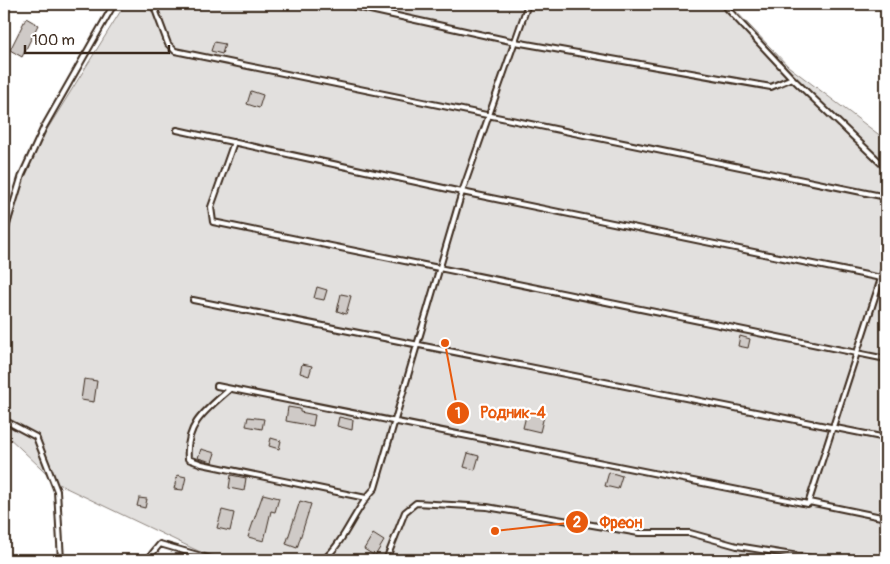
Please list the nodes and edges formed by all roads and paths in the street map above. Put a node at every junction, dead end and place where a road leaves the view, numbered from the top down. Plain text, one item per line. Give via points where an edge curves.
1 (7, 4) edge
2 (114, 4) edge
3 (153, 4) edge
4 (343, 4) edge
5 (528, 4) edge
6 (723, 4) edge
7 (4, 9) edge
8 (515, 42) junction
9 (792, 78) junction
10 (490, 115) junction
11 (177, 130) dead end
12 (234, 142) junction
13 (886, 168) edge
14 (462, 192) junction
15 (886, 197) edge
16 (4, 234) edge
17 (886, 263) edge
18 (438, 269) junction
19 (881, 278) junction
20 (193, 300) dead end
21 (418, 344) junction
22 (857, 352) junction
23 (886, 358) edge
24 (217, 386) dead end
25 (230, 388) junction
26 (4, 420) edge
27 (396, 422) junction
28 (833, 427) junction
29 (886, 438) edge
30 (366, 498) junction
31 (809, 502) junction
32 (886, 518) edge
33 (61, 560) edge
34 (147, 560) edge
35 (215, 560) edge
36 (323, 560) edge
37 (386, 560) edge
38 (823, 560) edge

1 - 7 street
2 - 16 lane via 44,127 22,175
3 - 10 lane via 168,44 174,51
4 - 8 lane
5 - 8 lane
6 - 9 lane
8 - 9 lane via 771,86
8 - 10 lane
9 - 13 lane
10 - 14 lane
10 - 15 lane
11 - 12 lane
12 - 14 lane
12 - 18 lane via 211,207 213,222
14 - 18 lane
14 - 19 lane
17 - 19 lane
18 - 21 lane
18 - 22 lane
19 - 22 lane
20 - 21 lane
21 - 27 lane
21 - 28 lane
22 - 23 lane
22 - 28 lane
24 - 25 lane
25 - 27 lane
25 - 30 lane via 198,417 187,447 188,459
26 - 33 lane via 36,437 57,492
27 - 30 lane via 375,488
27 - 31 lane
28 - 29 lane
28 - 31 lane
30 - 36 lane via 333,552
31 - 32 lane
34 - 35 lane via 160,544
37 - 38 lane via 405,512 416,503 487,507 639,533 690,533 737,546

